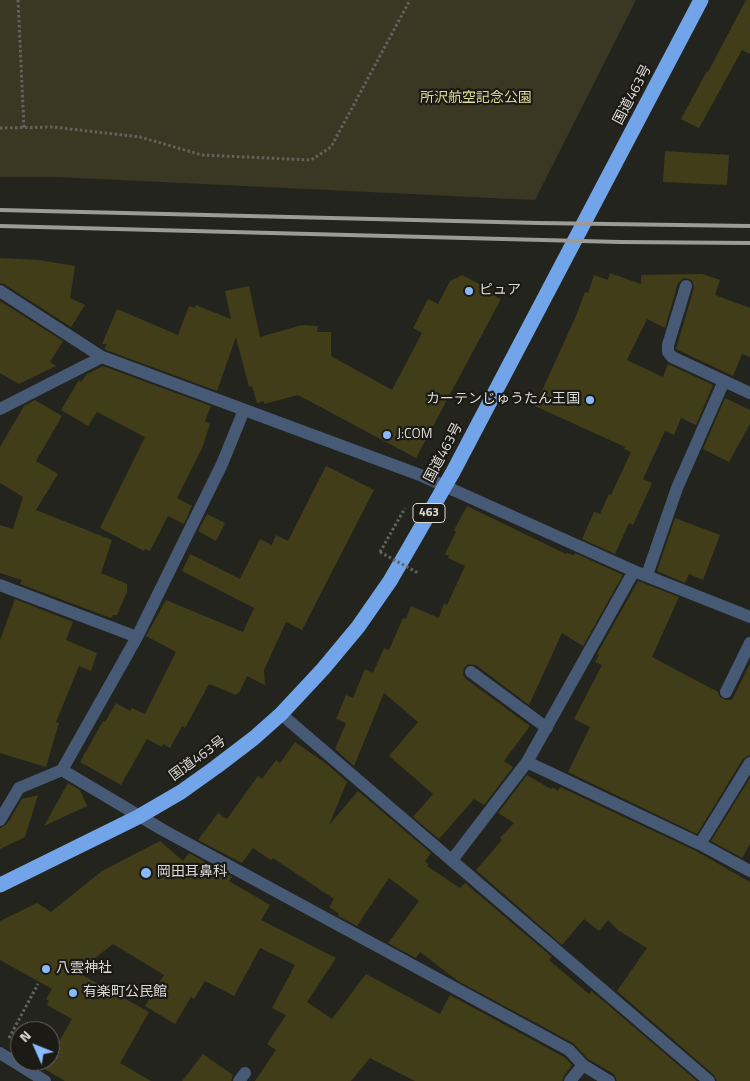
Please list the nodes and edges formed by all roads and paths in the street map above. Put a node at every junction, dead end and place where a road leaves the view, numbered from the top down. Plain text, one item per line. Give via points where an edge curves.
1 (18, 0) edge
2 (410, 0) edge
3 (701, 0) edge
4 (0, 128) edge
5 (24, 128) junction
6 (686, 286) dead end
7 (0, 291) edge
8 (102, 357) junction
9 (724, 381) junction
10 (750, 393) edge
11 (0, 409) edge
12 (244, 410) junction
13 (445, 485) junction
14 (405, 508) dead end
15 (634, 571) junction
16 (418, 573) dead end
17 (648, 575) junction
18 (0, 585) edge
19 (750, 617) edge
20 (137, 637) junction
21 (750, 643) edge
22 (471, 672) dead end
23 (726, 692) dead end
24 (281, 714) junction
25 (547, 728) junction
26 (527, 762) junction
27 (750, 763) edge
28 (62, 770) junction
29 (138, 817) junction
30 (0, 820) edge
31 (700, 844) junction
32 (452, 860) junction
33 (750, 872) edge
34 (0, 885) edge
35 (38, 984) dead end
36 (1, 1054) edge
37 (583, 1065) junction
38 (45, 1081) edge
39 (570, 1081) edge
40 (608, 1081) edge
41 (709, 1081) edge

1 - 5 path
2 - 5 path via 331,147 311,160 202,155 140,137 53,127
3 - 13 highway, 国道463号 / 463
4 - 5 path
6 - 9 street via 668,352 672,358
7 - 8 street
8 - 11 street
8 - 12 street
9 - 10 street
9 - 17 street via 677,488
12 - 13 street
12 - 20 street via 222,464
13 - 15 street
13 - 24 highway, 国道463号 / 463 via 390,581 358,627
14 - 16 path, bridge via 380,552
15 - 17 street
15 - 25 street
17 - 19 street
18 - 20 street
20 - 28 street
21 - 23 street
22 - 25 street
24 - 29 highway, 国道463号 / 463 via 216,767
24 - 32 street
25 - 26 street
26 - 31 street
26 - 32 street
27 - 31 street
28 - 29 street
28 - 30 street via 20,788
29 - 34 highway, 国道463号 / 463
29 - 37 street via 570,1050
31 - 33 street
32 - 41 street
35 - 36 path
36 - 38 street
37 - 39 street
37 - 40 street

